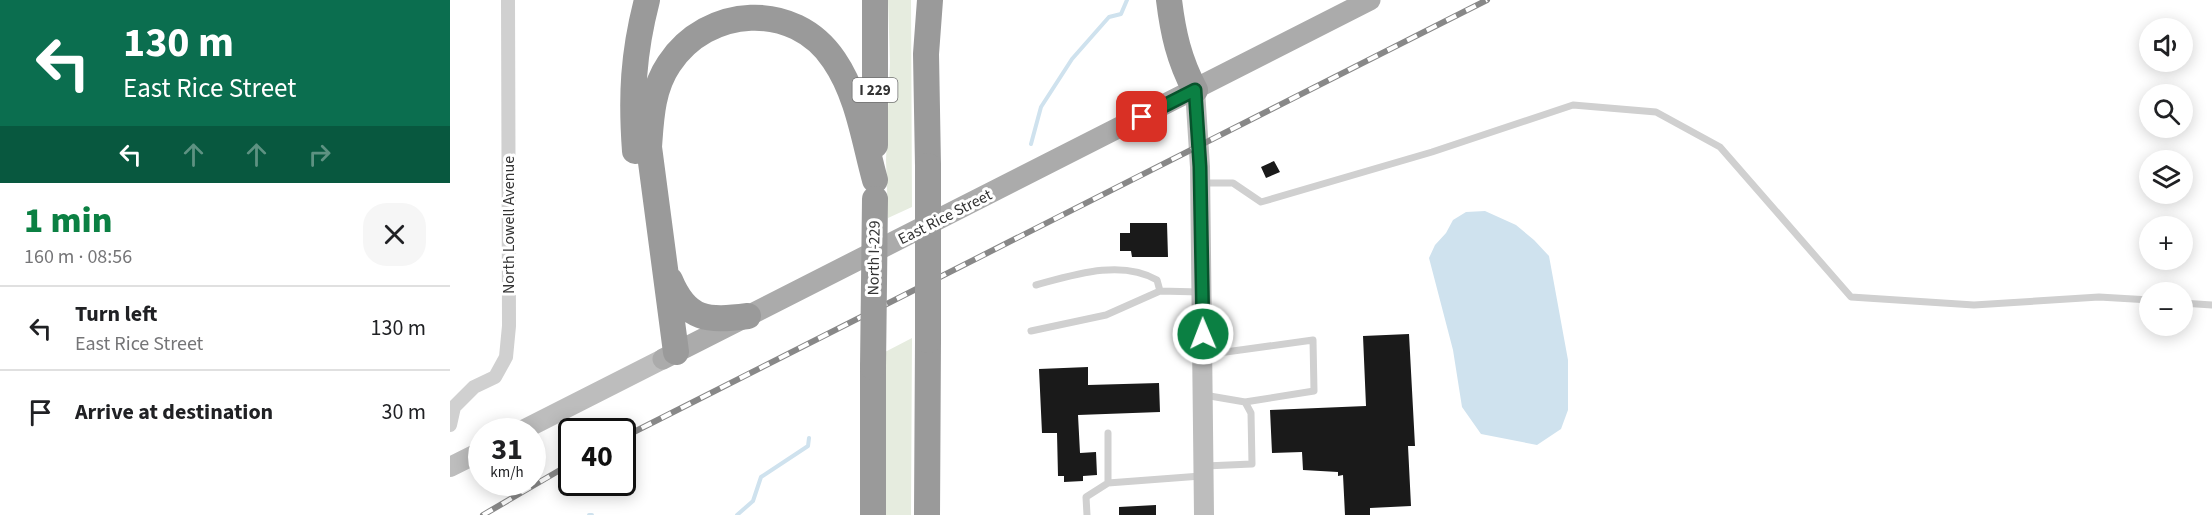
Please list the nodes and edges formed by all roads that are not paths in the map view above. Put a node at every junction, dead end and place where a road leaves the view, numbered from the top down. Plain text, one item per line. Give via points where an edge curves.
1 (508, 0) edge
2 (647, 0) edge
3 (875, 0) edge
4 (928, 0) edge
5 (1169, 0) edge
6 (1184, 0) edge
7 (1370, 0) edge
8 (1195, 90) junction
9 (1200, 183) junction
10 (875, 190) junction
11 (664, 266) junction
12 (1036, 285) dead end
13 (1160, 291) junction
14 (1202, 292) junction
15 (2139, 299) edge
16 (2193, 304) edge
17 (2212, 305) edge
18 (748, 316) junction
19 (1031, 331) dead end
20 (1204, 355) junction
21 (669, 356) junction
22 (1204, 395) junction
23 (1245, 402) junction
24 (546, 418) edge
25 (450, 425) edge
26 (1108, 434) dead end
27 (468, 458) edge
28 (450, 467) edge
29 (1204, 471) junction
30 (1108, 483) junction
31 (873, 515) edge
32 (927, 515) edge
33 (1087, 515) edge
34 (1204, 515) edge

1 - 25 street, North Lowell Avenue via 506,357 495,377 474,387 454,407
2 - 21 highway via 634,58 633,115 638,176
3 - 10 highway, North I-229 / I 229
4 - 32 highway, bridge
5 - 8 highway via 1175,44
6 - 8 highway
7 - 8 main road, East Rice Street
8 - 9 street
8 - 18 main road, East Rice Street
9 - 14 street
9 - 15 lane via 1233,183 1261,202 1432,152 1573,105 1656,112 1720,147 1851,297 1974,305 2099,297
10 - 11 highway via 855,104 834,59 820,43 787,22 752,17 724,21 699,33 679,50 654,98 649,147
10 - 31 highway, North I-229 / I 229, bridge
11 - 18 highway via 676,294 690,311 711,319
11 - 21 highway
12 - 13 lane via 1100,270 1132,270 1156,280
13 - 14 lane
13 - 19 lane via 1106,315
14 - 20 street
16 - 17 lane
18 - 21 main road, East Rice Street
20 - 22 street
20 - 23 lane via 1314,340 1314,391
21 - 24 street, East Rice Street
22 - 23 lane
22 - 29 street
23 - 29 lane via 1251,413 1252,464
26 - 30 lane
27 - 28 street
29 - 30 lane
29 - 34 street
30 - 33 lane via 1086,497

